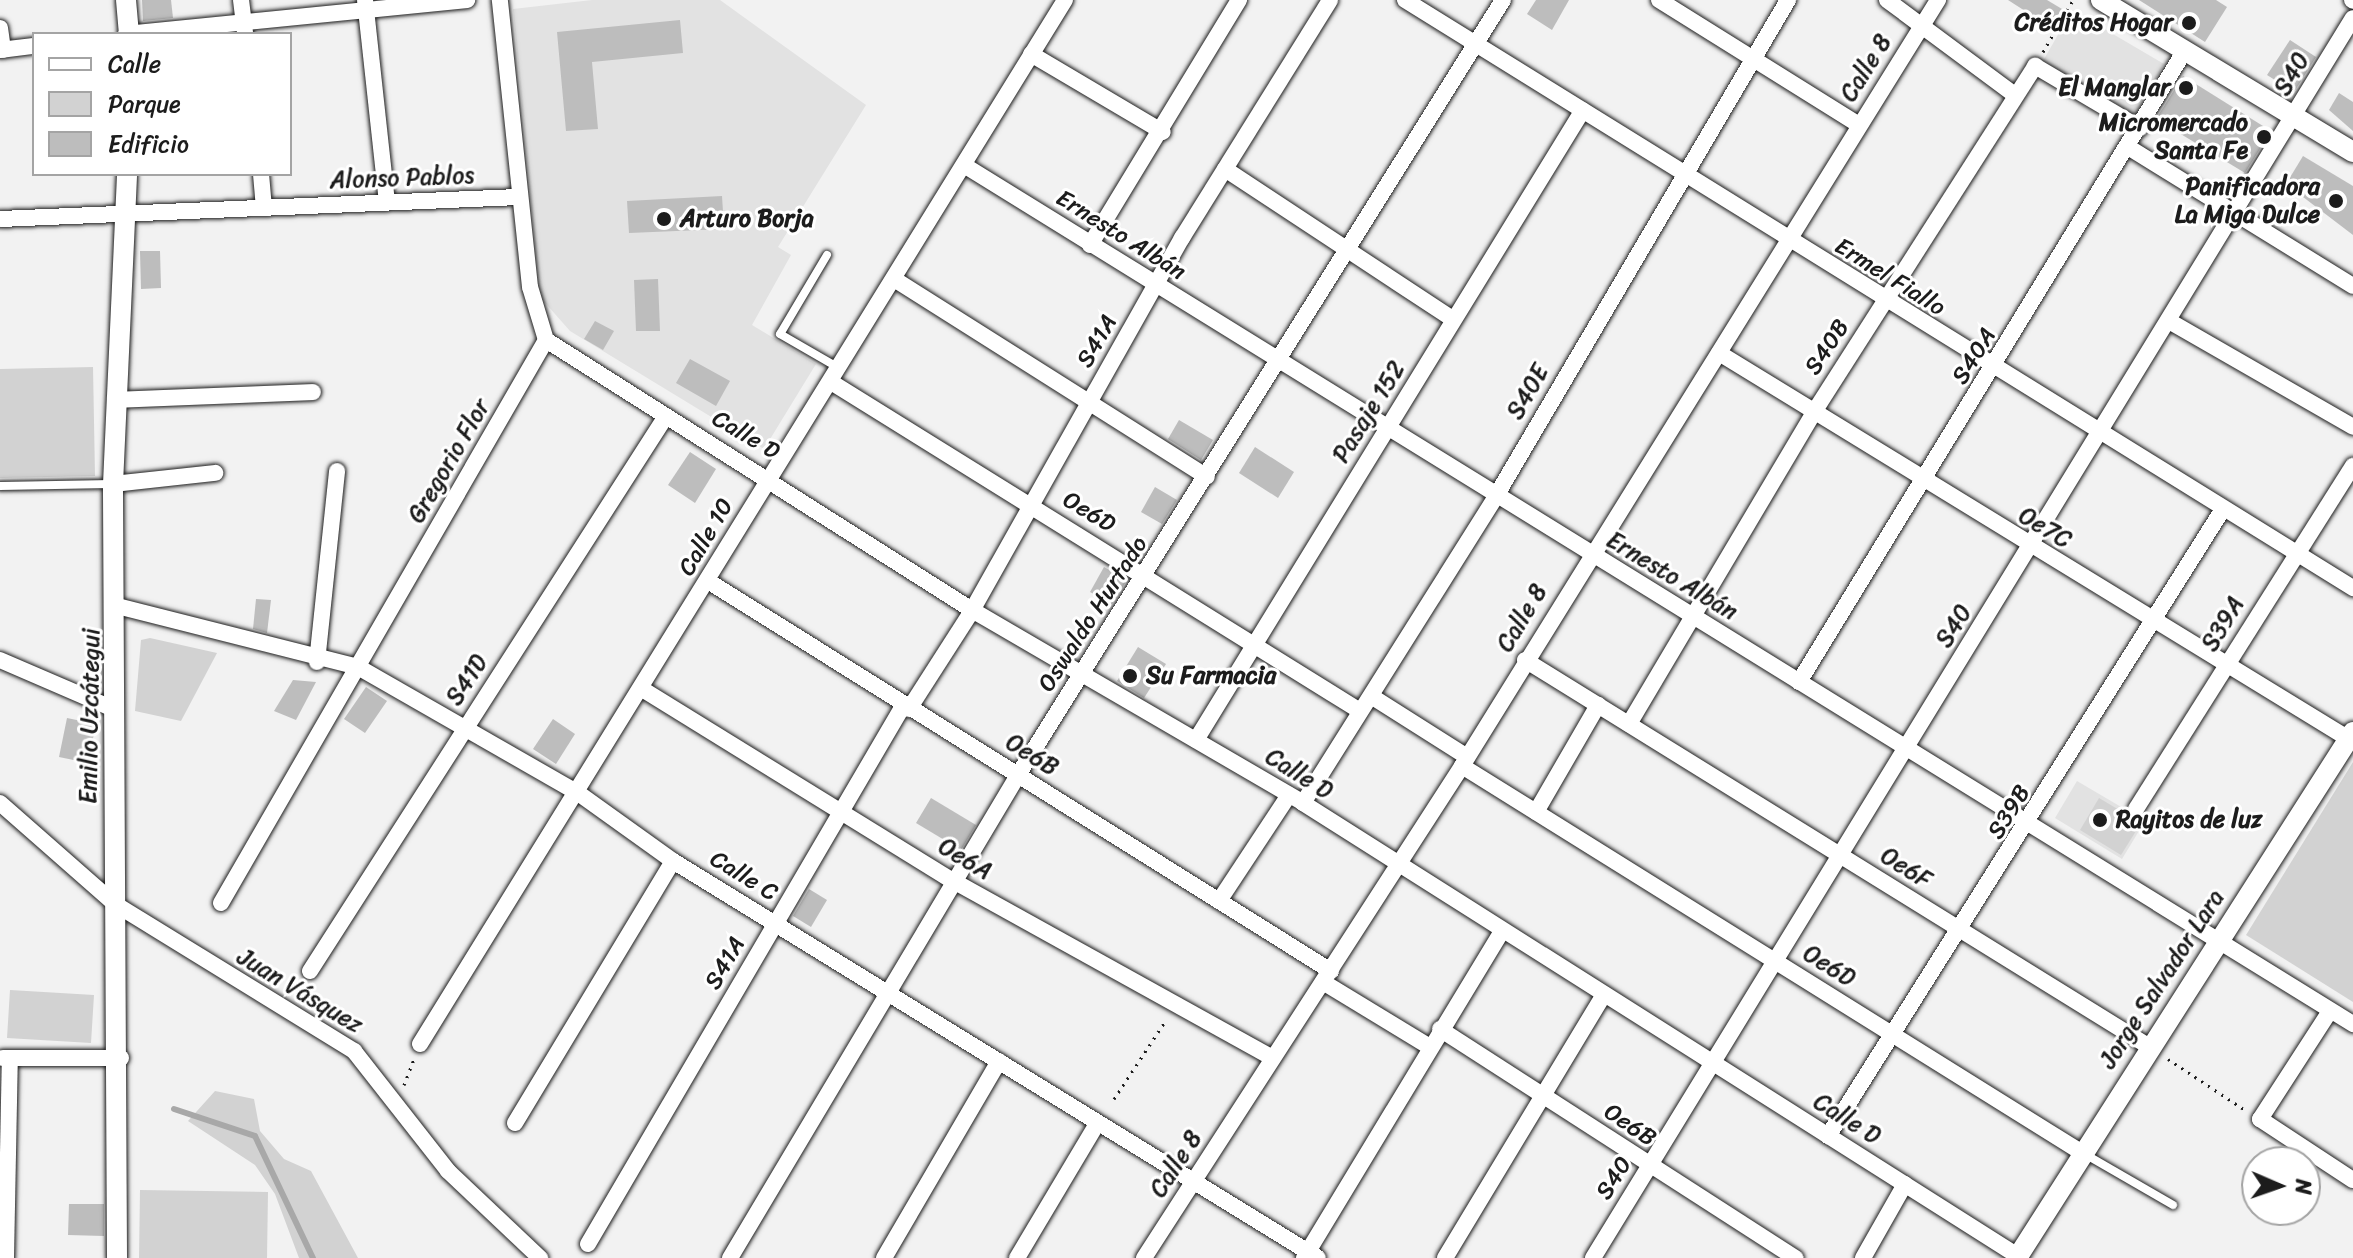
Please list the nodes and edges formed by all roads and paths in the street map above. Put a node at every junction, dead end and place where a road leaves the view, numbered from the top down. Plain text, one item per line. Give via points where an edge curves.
1 (126, 0) edge
2 (241, 0) edge
3 (467, 0) edge
4 (500, 0) edge
5 (1065, 0) edge
6 (1239, 0) edge
7 (1330, 0) edge
8 (1405, 0) edge
9 (1503, 0) edge
10 (1659, 0) edge
11 (1788, 0) edge
12 (1887, 0) edge
13 (1938, 0) edge
14 (2073, 0) edge
15 (2101, 0) edge
16 (366, 6) edge
17 (2353, 18) edge
18 (0, 28) edge
19 (245, 29) edge
20 (1918, 30) junction
21 (128, 32) edge
22 (175, 32) edge
23 (1475, 42) junction
24 (32, 46) edge
25 (1, 50) edge
26 (2184, 52) junction
27 (1031, 54) junction
28 (1755, 60) junction
29 (2035, 66) junction
30 (2015, 95) junction
31 (1583, 110) junction
32 (2295, 117) junction
33 (1859, 125) junction
34 (2140, 128) junction
35 (1163, 132) junction
36 (2128, 147) junction
37 (2353, 152) edge
38 (967, 167) junction
39 (1225, 169) junction
40 (1685, 175) junction
41 (127, 176) edge
42 (261, 176) edge
43 (519, 197) junction
44 (387, 201) junction
45 (264, 208) junction
46 (127, 212) junction
47 (2236, 214) junction
48 (0, 219) edge
49 (1789, 243) junction
50 (1090, 245) junction
51 (1345, 249) junction
52 (827, 255) dead end
53 (894, 279) junction
54 (1157, 285) junction
55 (2353, 286) edge
56 (1885, 302) junction
57 (1451, 318) junction
58 (2169, 321) junction
59 (546, 340) junction
60 (1719, 353) junction
61 (1275, 360) junction
62 (1995, 369) junction
63 (836, 375) junction
64 (313, 392) dead end
65 (115, 400) junction
66 (1087, 405) junction
67 (1814, 412) junction
68 (666, 416) junction
69 (2353, 427) edge
70 (1385, 428) junction
71 (2101, 434) junction
72 (2353, 466) edge
73 (337, 471) dead end
74 (215, 473) dead end
75 (769, 476) junction
76 (1207, 477) junction
77 (1924, 483) junction
78 (113, 484) junction
79 (0, 486) edge
80 (1496, 496) junction
81 (1032, 506) junction
82 (2223, 509) junction
83 (2032, 548) junction
84 (2295, 552) junction
85 (1589, 553) junction
86 (1147, 576) junction
87 (708, 581) junction
88 (2353, 588) edge
89 (117, 606) junction
90 (972, 610) junction
91 (1691, 614) junction
92 (2156, 623) junction
93 (1258, 643) junction
94 (0, 660) edge
95 (1525, 660) junction
96 (317, 662) junction
97 (2227, 665) junction
98 (358, 667) junction
99 (1082, 674) junction
100 (1799, 682) junction
101 (642, 689) junction
102 (1371, 696) junction
103 (1598, 705) junction
104 (906, 707) junction
105 (116, 710) junction
106 (1360, 711) junction
107 (1629, 724) junction
108 (464, 727) junction
109 (2351, 735) edge
110 (1196, 740) junction
111 (1907, 748) junction
112 (1464, 762) junction
113 (1018, 775) junction
114 (578, 793) junction
115 (1296, 799) junction
116 (0, 803) edge
117 (2136, 809) dead end
118 (841, 811) junction
119 (1536, 812) junction
120 (2030, 823) junction
121 (1840, 855) junction
122 (673, 861) junction
123 (1394, 865) junction
124 (955, 882) junction
125 (1219, 901) junction
126 (221, 903) dead end
127 (115, 904) junction
128 (776, 923) junction
129 (1961, 931) junction
130 (1500, 934) junction
131 (2220, 939) junction
132 (1776, 961) junction
133 (310, 971) dead end
134 (1327, 977) junction
135 (887, 991) junction
136 (1604, 994) junction
137 (1174, 1007) junction
138 (2330, 1011) junction
139 (2353, 1024) edge
140 (1440, 1029) junction
141 (1893, 1035) junction
142 (420, 1044) joint
143 (2148, 1046) junction
144 (1430, 1047) junction
145 (5, 1058) edge
146 (121, 1058) junction
147 (1272, 1058) junction
148 (999, 1061) junction
149 (1713, 1063) junction
150 (1544, 1096) junction
151 (1114, 1099) dead end
152 (396, 1104) junction
153 (2260, 1119) junction
154 (515, 1123) dead end
155 (1097, 1124) junction
156 (1828, 1136) junction
157 (2081, 1152) junction
158 (1649, 1167) junction
159 (2353, 1180) edge
160 (1905, 1184) junction
161 (1192, 1185) junction
162 (2173, 1205) dead end
163 (588, 1244) dead end
164 (1310, 1256) edge
165 (2018, 1257) edge
166 (6, 1258) edge
167 (117, 1258) edge
168 (540, 1258) edge
169 (730, 1258) edge
170 (884, 1258) edge
171 (1017, 1258) edge
172 (1144, 1258) edge
173 (1445, 1258) edge
174 (1593, 1258) edge
175 (1796, 1258) edge
176 (1863, 1258) edge

1 - 21 street
2 - 19 street
3 - 16 street
4 - 43 street
5 - 27 street, Calle 10
6 - 35 street
7 - 39 street, S41A
8 - 23 street, Ermel Fiallo
9 - 23 street, Oswaldo Hurtado
10 - 28 street
11 - 28 street, S40E
12 - 20 street
13 - 20 street, Calle 8
14 - 29 path
15 - 26 street
16 - 19 street
16 - 44 street
17 - 32 street, S40
18 - 25 street
19 - 22 street
20 - 30 street
20 - 33 street, Calle 8
23 - 31 street, Ermel Fiallo
23 - 51 street, Oswaldo Hurtado
24 - 25 street
26 - 32 street
26 - 34 street, S40A
27 - 35 street
27 - 38 street, Calle 10
28 - 33 street
28 - 40 street, S40E
29 - 30 street, S40B
29 - 34 street
30 - 56 street, S40B
31 - 40 street, Ermel Fiallo
31 - 57 street, Pasaje 152
32 - 37 street
32 - 47 street, S40
33 - 49 street, Calle 8
34 - 36 street, S40A
35 - 50 street
36 - 47 street
36 - 62 street, S40A
38 - 50 street, Ernesto Albán
38 - 53 street, Calle 10
39 - 51 street
39 - 54 street, S41A
40 - 49 street, Ermel Fiallo
40 - 80 street, S40E
41 - 46 street, Emilio Uzcátegui
42 - 45 street
43 - 44 street, Alonso Pablos
43 - 59 street via 530,287
44 - 45 street, Alonso Pablos
45 - 46 street, Alonso Pablos
46 - 48 street, Alonso Pablos
46 - 65 street, Emilio Uzcátegui
47 - 55 street
47 - 58 street, S40
49 - 56 street, Ermel Fiallo
49 - 60 street, Calle 8
50 - 54 street, Ernesto Albán
51 - 57 street
51 - 61 street, Oswaldo Hurtado
52 - 63 lane via 780,334
53 - 63 street, Calle 10
53 - 66 street
54 - 61 street, Ernesto Albán
54 - 66 street, S41A
56 - 62 street, Ermel Fiallo
56 - 67 street, S40B
57 - 70 street, Pasaje 152
58 - 69 street
58 - 71 street, S40
59 - 68 street, Calle D
59 - 98 street, Gregorio Flor
60 - 67 street, Oe7C
60 - 85 street, Calle 8
61 - 70 street, Ernesto Albán
61 - 76 street, Oswaldo Hurtado
62 - 71 street, Ermel Fiallo
62 - 77 street, S40A
63 - 75 street, Calle 10
63 - 81 street, Oe6D
64 - 65 street
65 - 78 street, Emilio Uzcátegui
66 - 76 street
66 - 81 street, S41A
67 - 77 street, Oe7C
67 - 91 street, S40B
68 - 75 street, Calle D
68 - 108 street, S41D
70 - 80 street, Ernesto Albán
70 - 93 street, Pasaje 152
71 - 82 street, Ermel Fiallo
71 - 83 street, S40
72 - 84 street, S39A
73 - 96 street
74 - 78 street
75 - 87 street, Calle 10
75 - 90 street, Calle D
76 - 86 street, Oswaldo Hurtado
77 - 83 street, Oe7C
77 - 100 street, S40A
78 - 79 lane
78 - 89 street, Emilio Uzcátegui
80 - 85 street, Ernesto Albán
80 - 102 street, S40E
81 - 86 street, Oe6D
81 - 90 street, S41A
82 - 84 street, Ermel Fiallo
82 - 92 street, S39B
83 - 92 street, Oe7C
83 - 111 street, S40
84 - 88 street, Ermel Fiallo
84 - 97 street, S39A
85 - 91 street, Ernesto Albán
85 - 95 street, Calle 8
86 - 93 street, Oe6D
86 - 99 street, Oswaldo Hurtado
87 - 101 street, Calle 10
87 - 104 street, Oe6B
89 - 96 street, Calle C
89 - 105 street, Emilio Uzcátegui
90 - 99 street, Calle D
90 - 104 street, S41A
91 - 100 street, Ernesto Albán
91 - 107 street, S40B
92 - 97 street, Oe7C
92 - 120 street, S39B
93 - 106 street, Oe6D
93 - 110 street, Pasaje 152
94 - 105 street
95 - 103 street, Oe6F
95 - 112 street, Calle 8
96 - 98 street, Calle C
97 - 109 street, Oe7C
97 - 117 street, S39A
98 - 108 street, Calle C
98 - 126 street, Gregorio Flor
99 - 110 street, Calle D
99 - 113 street, Oswaldo Hurtado
100 - 111 street, Ernesto Albán
101 - 114 street, Calle 10
101 - 118 street, Oe6A
102 - 106 street, S40E
102 - 112 street, Oe6D
103 - 107 street, Oe6F
103 - 119 street
104 - 113 street, Oe6B
104 - 118 street, S41A
105 - 127 street, Emilio Uzcátegui
106 - 115 street, S40E
107 - 121 street, Oe6F
108 - 114 street, Calle C
108 - 133 street, S41D
109 - 131 street, Jorge Salvador Lara
110 - 115 street, Calle D
111 - 120 street, Ernesto Albán
111 - 121 street, S40
112 - 119 street, Oe6D
112 - 123 street, Calle 8
113 - 124 street, Oswaldo Hurtado
113 - 125 street, Oe6B
114 - 122 street, Calle C
114 - 142 street, Calle 10
115 - 123 street, Calle D
115 - 125 street, S40E
116 - 127 street, Juan Vásquez
118 - 124 street, Oe6A
118 - 128 street, S41A
119 - 132 street, Oe6D
120 - 129 street, S39B
120 - 131 street, Ernesto Albán
121 - 129 street, Oe6F
121 - 132 street, S40
122 - 128 street, Calle C
122 - 154 street
123 - 130 street, Calle D
123 - 134 street, Calle 8
124 - 135 street, Oswaldo Hurtado
124 - 137 street, Oe6A
125 - 134 street, Oe6B
127 - 146 street, Emilio Uzcátegui
127 - 152 street, Juan Vásquez via 354,1051
128 - 135 street, Calle C
128 - 163 street, S41A
129 - 141 street, S39B
129 - 143 street, Oe6F
130 - 136 street, Calle D
130 - 140 street
131 - 138 street, Ernesto Albán
131 - 143 street, Jorge Salvador Lara
132 - 141 street, Oe6D
132 - 149 street, S40
134 - 144 street, Oe6B
134 - 147 street, Calle 8
135 - 148 street, Calle C
135 - 169 street, Oswaldo Hurtado
136 - 149 street, Calle D
136 - 150 street
137 - 147 street, Oe6A
137 - 151 path
138 - 139 street, Ernesto Albán
138 - 153 street
140 - 144 street
140 - 150 street, Oe6B
141 - 156 street, S39B
141 - 157 street, Oe6D
142 - 152 path
143 - 153 path
143 - 157 street, Jorge Salvador Lara
144 - 164 street
145 - 146 street
145 - 166 street
146 - 167 street, Emilio Uzcátegui
147 - 161 street, Calle 8
148 - 155 street, Calle C
148 - 170 street
149 - 156 street, Calle D
149 - 158 street, S40
150 - 158 street, Oe6B
150 - 173 street
152 - 168 street, Juan Vásquez via 448,1171
153 - 159 street
155 - 161 street, Calle C
155 - 171 street
156 - 160 street, Calle D
157 - 162 lane, Oe6D
157 - 165 street, Jorge Salvador Lara
158 - 174 street, S40
158 - 175 street, Oe6B
160 - 165 street, Calle D
160 - 176 street
161 - 164 street, Calle C
161 - 172 street, Calle 8

